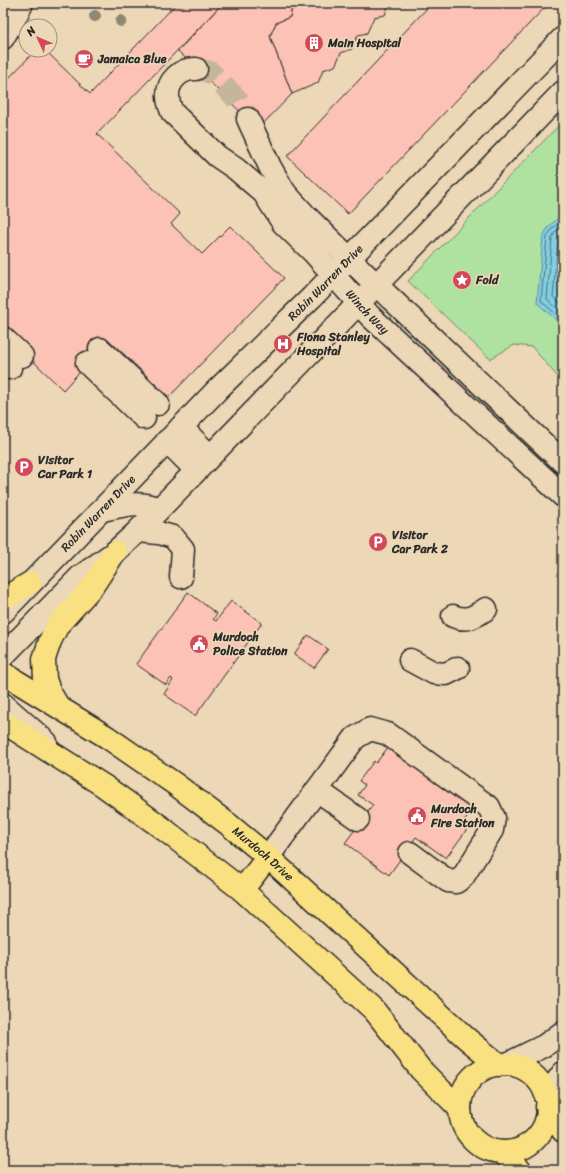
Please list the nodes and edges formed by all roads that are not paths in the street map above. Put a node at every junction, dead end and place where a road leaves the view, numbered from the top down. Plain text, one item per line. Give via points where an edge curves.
1 (22, 4) edge
2 (3, 38) edge
3 (563, 38) edge
4 (196, 69) tunnel mouth
5 (563, 92) edge
6 (229, 164) junction
7 (352, 278) junction
8 (312, 297) junction
9 (3, 338) edge
10 (94, 356) dead end
11 (12, 362) edge
12 (151, 411) dead end
13 (174, 434) junction
14 (563, 462) edge
15 (203, 463) junction
16 (563, 496) edge
17 (159, 509) junction
18 (102, 510) junction
19 (138, 531) junction
20 (116, 552) junction
21 (181, 577) dead end
22 (30, 583) junction
23 (3, 599) edge
24 (486, 609) dead end
25 (3, 612) edge
26 (453, 616) dead end
27 (3, 656) edge
28 (410, 660) dead end
29 (458, 668) dead end
30 (3, 673) edge
31 (3, 704) edge
32 (58, 706) junction
33 (3, 722) edge
34 (72, 766) junction
35 (317, 790) junction
36 (358, 819) dead end
37 (410, 853) dead end
38 (268, 857) junction
39 (242, 890) junction
40 (563, 1032) edge
41 (503, 1064) junction
42 (563, 1073) edge
43 (547, 1102) junction
44 (460, 1109) junction
45 (563, 1131) edge
46 (502, 1152) junction
47 (520, 1170) edge

1 - 2 street
3 - 7 street, Robin Warren Drive via 368,240
4 - 6 street, Winch Way via 183,72 172,82 168,89 169,105 172,112 217,156
5 - 7 street via 396,265
6 - 7 street, Winch Way via 264,193 283,223
6 - 7 street, Winch Way via 243,163 254,154 257,142 251,125 294,215
7 - 8 street via 321,289
7 - 8 street via 320,265 320,282
7 - 14 street, Winch Way
7 - 15 street via 364,313 349,315 343,320
7 - 16 street, Winch Way
8 - 13 street, Robin Warren Drive
9 - 11 street
10 - 12 street
13 - 15 street
13 - 18 street, Robin Warren Drive
15 - 17 street
17 - 18 street via 148,504 136,503
17 - 19 street
18 - 22 street, Robin Warren Drive
19 - 20 street
19 - 21 street via 173,537 183,549
20 - 27 street via 80,577
20 - 32 main road via 92,587 58,625 50,641 44,659 45,679
22 - 23 main road
22 - 25 street, Robin Warren Drive
24 - 26 street via 473,618 461,620
28 - 29 street via 434,673 446,674
30 - 32 main road, Murdoch Drive
31 - 34 street
32 - 38 main road, Murdoch Drive via 175,784
33 - 34 main road
34 - 39 main road via 161,827
35 - 36 street
35 - 37 street via 355,738 370,729 388,734 489,807 494,818 492,830 463,876 456,882 448,881
35 - 38 street
38 - 39 main road
38 - 41 main road, Murdoch Drive via 466,1038
39 - 44 main road via 374,1010 422,1070
40 - 41 street via 544,1046
41 - 43 main road, Murdoch Drive via 519,1067 530,1073 539,1082
41 - 44 main road via 486,1068 475,1075 461,1096
42 - 43 street
43 - 45 main road, Murdoch Drive
43 - 46 main road via 546,1121 539,1134 529,1144 516,1150
44 - 46 main road via 462,1122 468,1134 489,1150
46 - 47 main road

